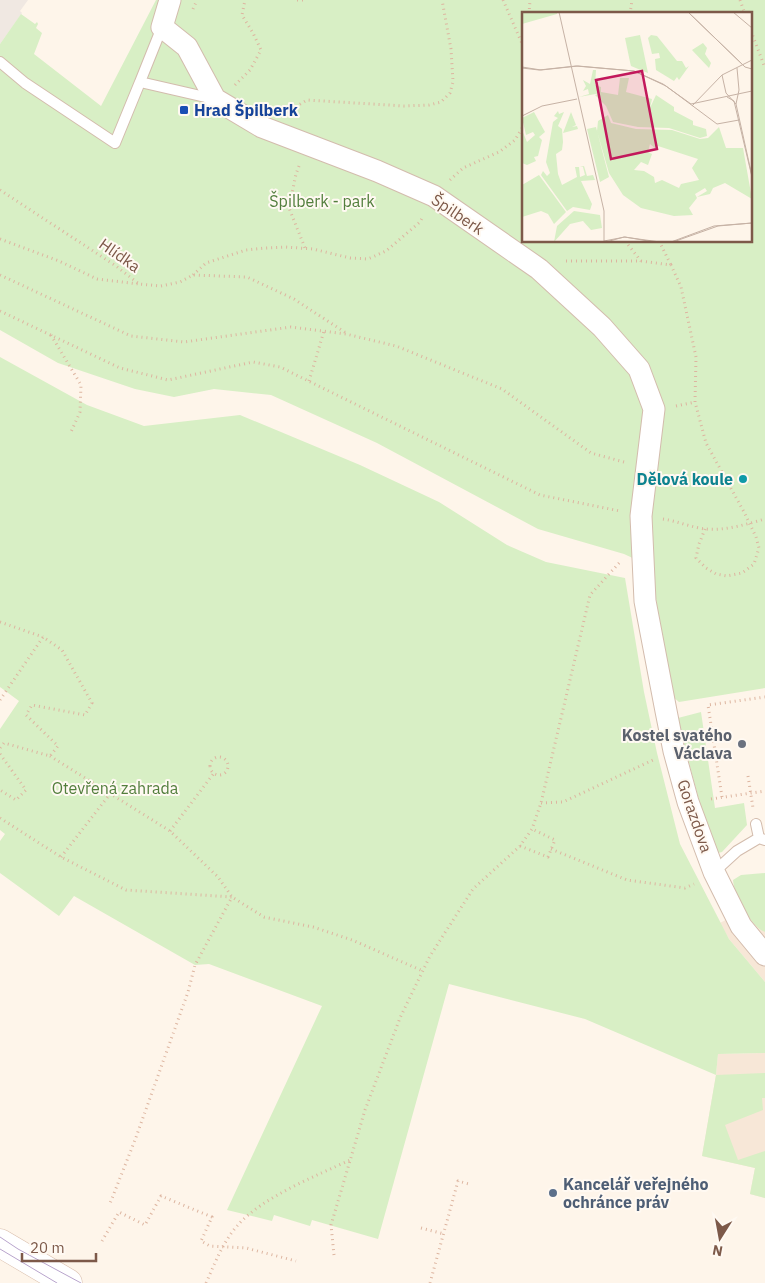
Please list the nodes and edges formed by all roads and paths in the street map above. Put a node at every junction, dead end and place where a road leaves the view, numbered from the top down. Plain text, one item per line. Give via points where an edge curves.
1 (170, 0) edge
2 (245, 0) edge
3 (297, 0) edge
4 (303, 0) edge
5 (442, 0) edge
6 (503, 0) edge
7 (740, 0) edge
8 (744, 12) edge
9 (162, 27) junction
10 (752, 34) edge
11 (522, 43) edge
12 (0, 62) edge
13 (765, 68) edge
14 (140, 82) junction
15 (215, 99) junction
16 (262, 127) junction
17 (522, 128) edge
18 (308, 145) junction
19 (0, 190) edge
20 (434, 196) junction
21 (0, 239) edge
22 (626, 242) edge
23 (660, 242) edge
24 (305, 248) junction
25 (641, 261) junction
26 (671, 265) junction
27 (539, 269) junction
28 (0, 275) edge
29 (192, 275) junction
30 (139, 284) junction
31 (0, 311) edge
32 (324, 331) junction
33 (346, 334) junction
34 (51, 335) junction
35 (309, 381) junction
36 (71, 432) dead end
37 (646, 469) junction
38 (641, 516) junction
39 (765, 519) edge
40 (749, 524) junction
41 (705, 529) junction
42 (642, 549) junction
43 (0, 622) edge
44 (43, 637) junction
45 (765, 697) edge
46 (0, 700) edge
47 (0, 748) edge
48 (674, 751) junction
49 (0, 754) edge
50 (50, 756) junction
51 (214, 773) junction
52 (748, 776) dead end
53 (0, 790) edge
54 (765, 791) edge
55 (751, 793) junction
56 (110, 794) junction
57 (752, 802) dead end
58 (542, 803) junction
59 (0, 818) edge
60 (756, 824) dead end
61 (532, 829) junction
62 (170, 831) junction
63 (762, 839) edge
64 (520, 846) junction
65 (551, 848) junction
66 (61, 857) junction
67 (708, 876) junction
68 (232, 897) junction
69 (765, 955) edge
70 (423, 971) junction
71 (350, 1160) junction
72 (469, 1184) dead end
73 (109, 1206) dead end
74 (421, 1228) dead end
75 (444, 1234) junction
76 (102, 1241) dead end
77 (0, 1243) edge
78 (222, 1247) junction
79 (334, 1255) dead end
80 (296, 1261) dead end
81 (68, 1283) edge
82 (206, 1283) edge
83 (430, 1283) edge

1 - 9 street
2 - 15 path via 242,15 261,50 250,70 229,91
3 - 4 path
5 - 16 path via 451,48 453,82 450,93 441,102 404,106 307,100
6 - 11 path
7 - 8 path
9 - 14 lane
9 - 15 street via 187,47
10 - 13 path
12 - 14 lane via 25,83 115,143
14 - 15 lane
15 - 16 street, Špilberk
16 - 18 street, Špilberk
17 - 20 path via 515,140 499,152 462,168
18 - 20 street, Špilberk
18 - 24 path via 296,174 289,208
19 - 30 path, Hlídka
20 - 24 path via 420,222 386,251 368,259
20 - 27 street, Špilberk
21 - 30 path via 97,279
22 - 25 path
23 - 26 path
24 - 29 path via 246,250 206,263
25 - 26 path
25 - 27 path via 563,261
26 - 40 path via 682,287 696,357 695,402 706,443
27 - 37 street, Špilberk via 602,327 639,369 654,409
28 - 32 path via 132,336 184,342 291,327
29 - 30 path, Hlídka via 162,286
29 - 33 path, Hlídka via 247,277 294,299
31 - 34 path
32 - 33 path
32 - 35 path
33 - 37 path via 396,346 502,389 591,453
34 - 35 path via 120,368 168,380 253,362 280,367
34 - 36 path via 82,385 80,412
35 - 38 path via 540,495
37 - 38 street, Špilberk
38 - 41 path
38 - 42 street, Gorazdova
39 - 40 path
40 - 41 path
40 - 41 path via 759,548 754,564 742,573 727,576 716,574 696,558
42 - 48 street, Gorazdova via 645,601
42 - 58 path via 629,553 590,595
43 - 44 path
44 - 46 path
44 - 50 path via 62,650 92,703 85,715 32,705 26,714 58,746
45 - 55 path via 708,705 722,797
47 - 50 path via 4,743
48 - 58 path via 563,802
48 - 67 street, Gorazdova
49 - 53 path via 26,790 16,800
50 - 56 path
51 - 51 path via 226,772 228,767 224,758 217,757 212,761 210,768
51 - 62 path
52 - 55 path
54 - 55 path
55 - 57 path
56 - 62 path
56 - 66 path
58 - 61 path
59 - 66 path
60 - 63 lane
61 - 64 path
61 - 65 path via 555,840
62 - 68 path via 218,876
63 - 67 lane via 737,851
64 - 65 path via 548,857
64 - 70 path via 473,889
65 - 67 path via 627,880 685,888
66 - 68 path via 126,890
67 - 69 street, Gorazdova
68 - 70 path via 264,917 314,927
68 - 73 path via 195,965
70 - 71 path via 400,1018
71 - 78 path via 267,1200 238,1225
71 - 79 path via 331,1225
72 - 75 path via 458,1181
74 - 75 path
75 - 83 path
76 - 78 path via 118,1212 145,1225 161,1196 212,1217 201,1241
77 - 81 street
78 - 80 path via 246,1248
78 - 82 path

